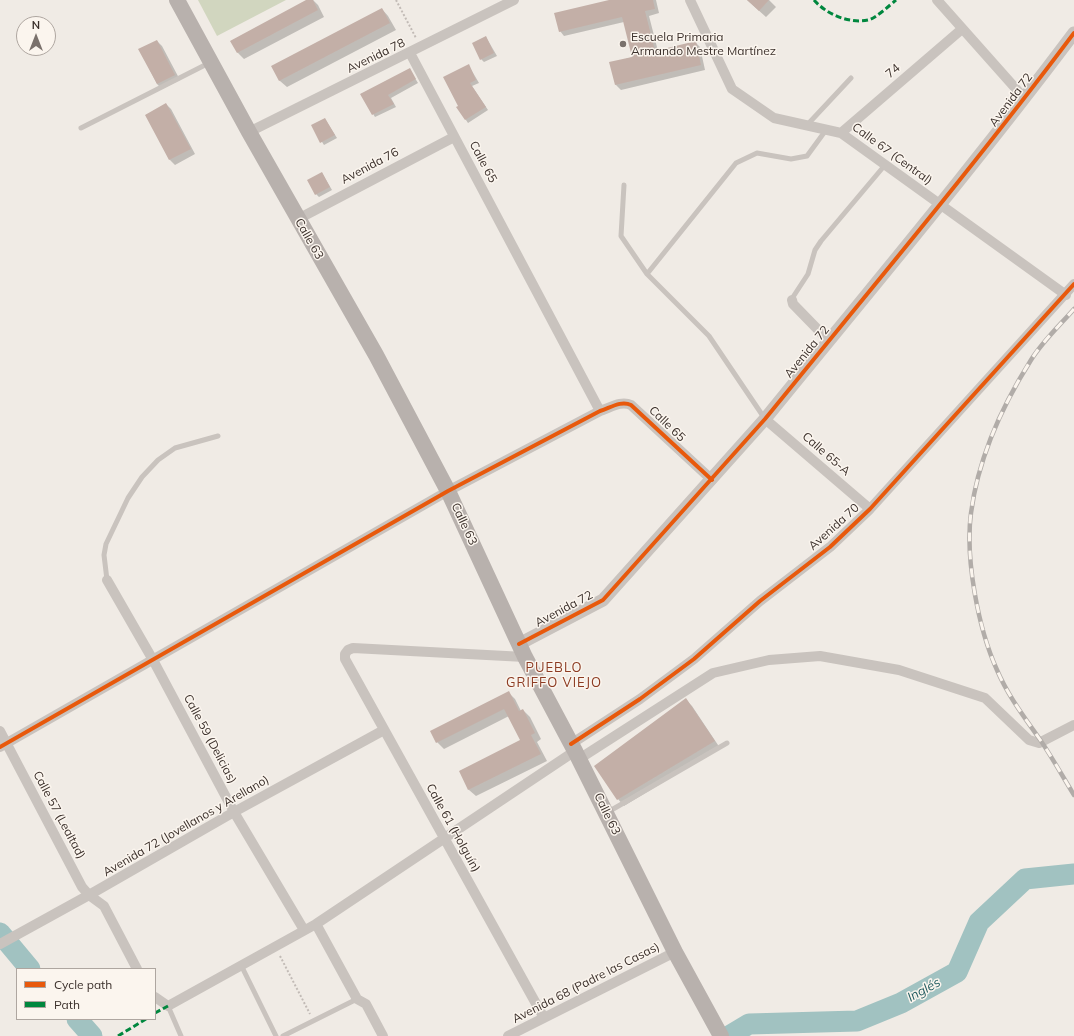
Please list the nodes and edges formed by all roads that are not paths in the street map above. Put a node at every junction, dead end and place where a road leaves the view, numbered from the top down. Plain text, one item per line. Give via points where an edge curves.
1 (177, 0) edge
2 (514, 0) edge
3 (690, 0) edge
4 (937, 0) edge
5 (962, 29) junction
6 (1074, 33) edge
7 (410, 53) junction
8 (211, 62) junction
9 (851, 78) dead end
10 (1025, 99) junction
11 (808, 124) junction
12 (81, 128) dead end
13 (826, 130) junction
14 (249, 132) junction
15 (841, 133) junction
16 (454, 137) junction
17 (885, 165) junction
18 (624, 185) dead end
19 (939, 204) junction
20 (298, 219) junction
21 (647, 274) junction
22 (1074, 284) edge
23 (1066, 295) junction
24 (792, 300) joint
25 (829, 340) junction
26 (600, 411) junction
27 (765, 420) junction
28 (218, 436) dead end
29 (712, 480) junction
30 (448, 490) junction
31 (870, 509) junction
32 (107, 580) joint
33 (522, 650) junction
34 (153, 660) junction
35 (1074, 725) edge
36 (384, 730) junction
37 (0, 731) edge
38 (727, 743) dead end
39 (3, 745) edge
40 (575, 752) junction
41 (234, 812) junction
42 (606, 813) junction
43 (444, 839) junction
44 (89, 895) junction
45 (316, 924) junction
46 (304, 930) junction
47 (0, 944) edge
48 (675, 952) junction
49 (241, 965) junction
50 (137, 968) edge
51 (156, 998) edge
52 (362, 1001) junction
53 (168, 1006) junction
54 (544, 1018) junction
55 (717, 1029) edge
56 (181, 1036) edge
57 (276, 1036) edge
58 (283, 1036) edge
59 (383, 1036) edge
60 (508, 1036) edge

1 - 8 main road, Calle 63
2 - 7 street, Avenida 78
3 - 11 street, Calle 67 (Central) via 732,89 774,118
4 - 5 street
5 - 10 street
5 - 15 street, 74
6 - 10 street, Avenida 72
7 - 14 street, Avenida 78
7 - 16 street, Calle 65
8 - 12 lane
8 - 14 main road, Calle 63
9 - 11 lane
10 - 19 street, Avenida 72
11 - 13 street, Calle 67 (Central)
13 - 15 street, Calle 67 (Central)
13 - 21 lane via 807,156 791,159 757,153 736,163
14 - 20 main road, Calle 63
15 - 17 street, Calle 67 (Central)
16 - 20 street, Avenida 76
16 - 26 street, Calle 65
17 - 19 street, Calle 67 (Central)
17 - 24 lane via 821,241 815,250 808,274
18 - 21 lane via 621,236
19 - 23 street, Calle 67 (Central)
19 - 25 street, Avenida 72
20 - 30 main road, Calle 63 via 376,355
21 - 27 lane via 709,336
22 - 23 street, Avenida 70
23 - 31 street, Avenida 70
24 - 25 street
25 - 27 street, Avenida 72
26 - 29 street, Calle 65 via 620,404 631,405
26 - 30 street
27 - 29 street, Avenida 72
27 - 31 street, Calle 65-A
28 - 32 lane via 176,448 158,460 142,477 128,498 106,544 104,555
29 - 33 street, Avenida 72 via 603,600
30 - 33 main road, Calle 63
30 - 34 street
31 - 40 street, Avenida 70 via 830,547 760,601 694,659
32 - 34 street, Calle 59 (Delicias)
33 - 36 street, Calle 61 (Holguín) via 348,650 345,659
33 - 40 main road, Calle 63
34 - 39 street
34 - 41 street, Calle 59 (Delicias)
35 - 40 street via 1039,743 1029,740 985,698 899,670 820,656 769,660 714,673
36 - 41 street, Avenida 72 (Jovellanos y Arellano)
36 - 43 street, Calle 61 (Holguín)
37 - 39 street, Calle 57 (Lealtad)
38 - 42 lane
39 - 44 street, Calle 57 (Lealtad) via 82,887
40 - 42 main road, Calle 63
40 - 43 street
41 - 44 street, Avenida 72 (Jovellanos y Arellano)
41 - 46 street, Calle 59 (Delicias)
42 - 48 main road, Calle 63
43 - 45 street
43 - 54 street, Calle 61 (Holguín)
44 - 47 street, Avenida 72 (Jovellanos y Arellano)
44 - 50 street, Calle 57 (Lealtad) via 104,906 112,918
45 - 46 street
45 - 52 street
46 - 49 street
48 - 54 street, Avenida 68 (Padre las Casas)
48 - 55 main road, Calle 63
49 - 53 street
49 - 57 lane
51 - 53 street
52 - 58 lane
52 - 59 street
53 - 56 lane
54 - 60 street, Avenida 68 (Padre las Casas)

